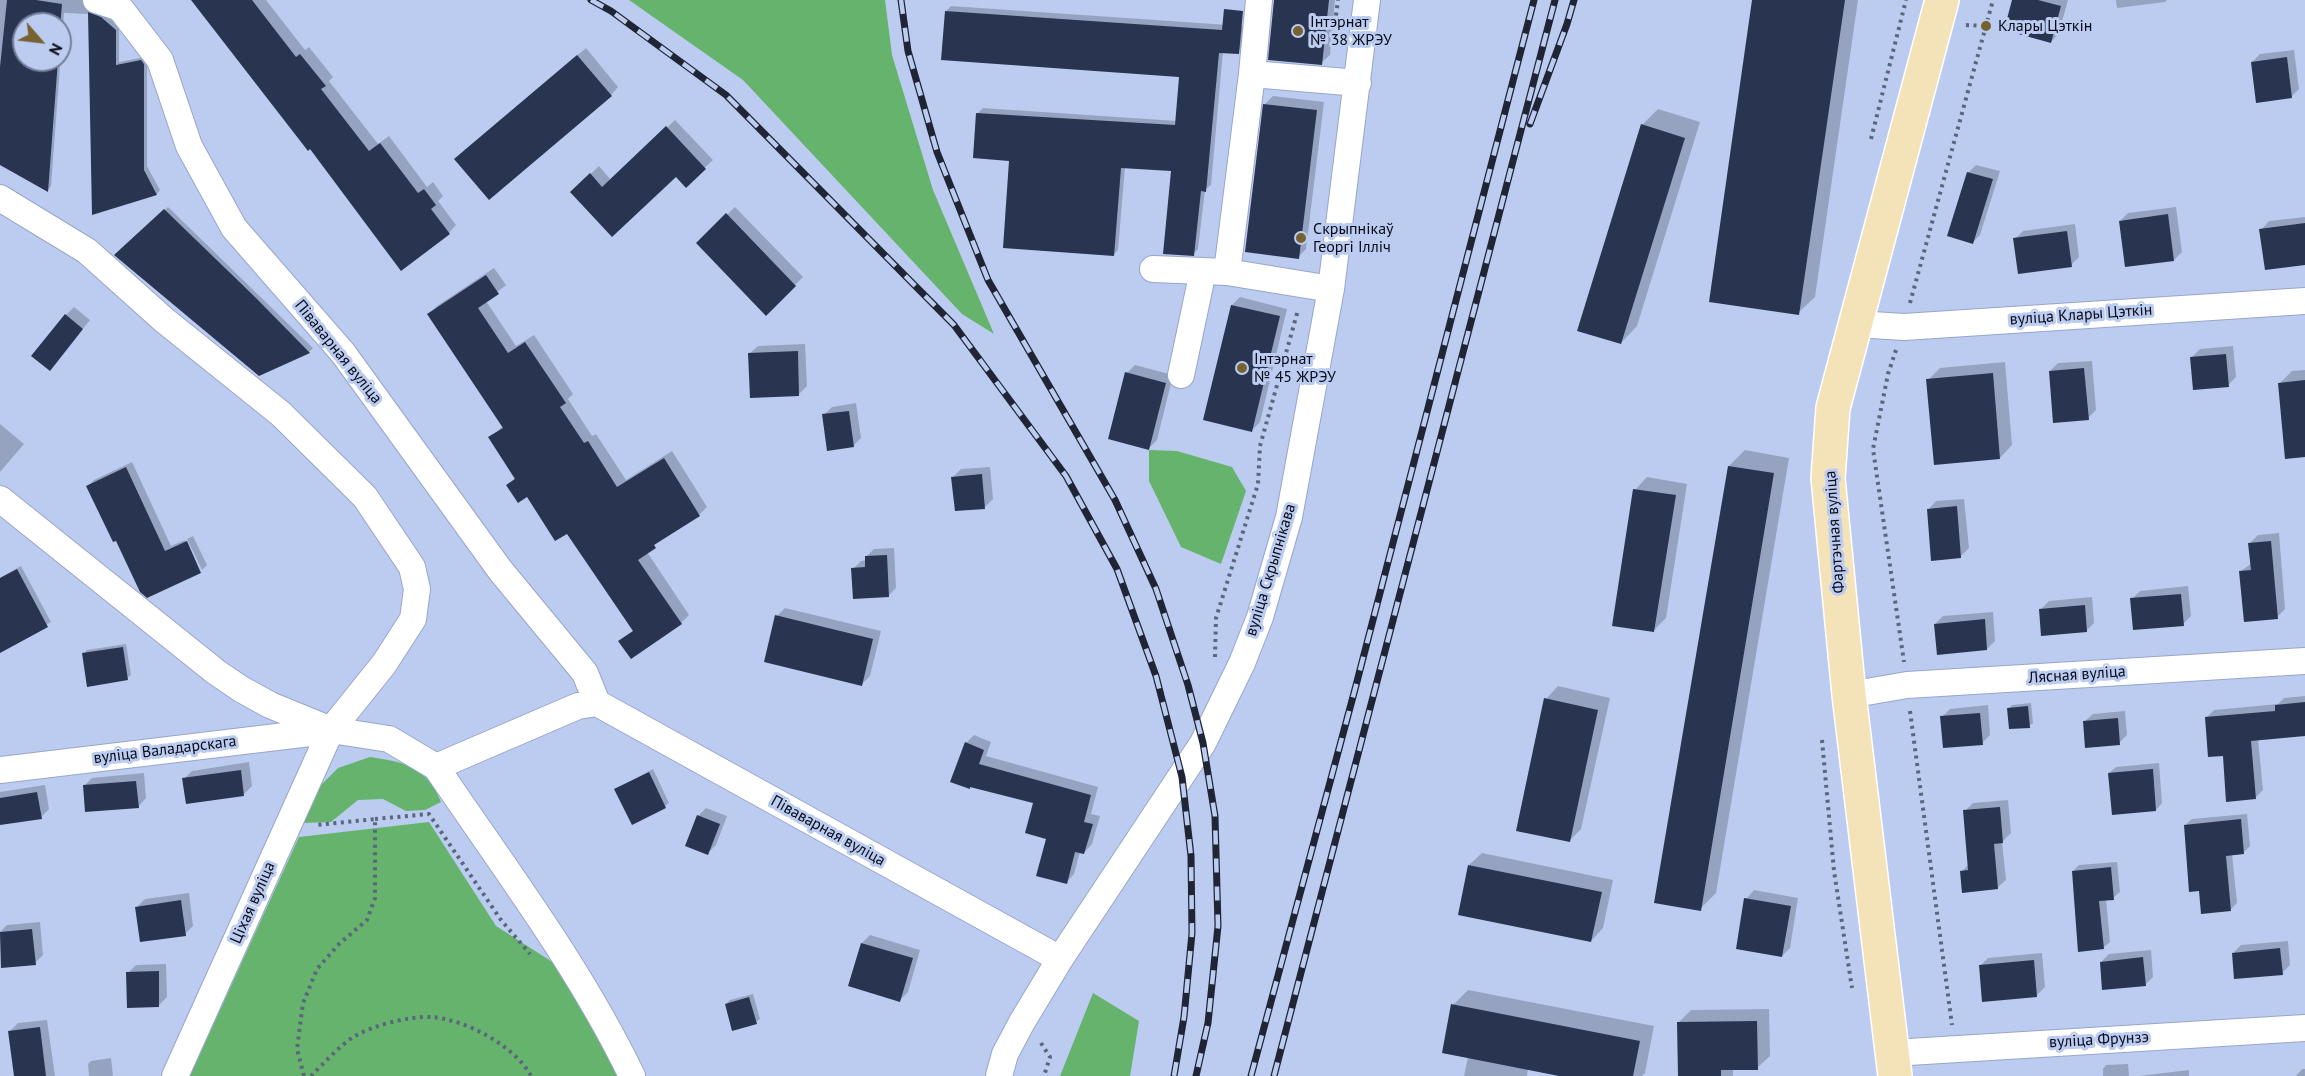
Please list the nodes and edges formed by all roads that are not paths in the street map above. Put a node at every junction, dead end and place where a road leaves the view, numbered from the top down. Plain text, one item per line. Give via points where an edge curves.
1 (96, 0) edge
2 (1260, 0) edge
3 (1368, 0) edge
4 (1942, 0) edge
5 (1252, 74) junction
6 (1358, 83) junction
7 (0, 198) edge
8 (1153, 269) dead end
9 (1215, 272) junction
10 (1331, 289) junction
11 (2305, 301) edge
12 (1856, 324) junction
13 (1181, 375) dead end
14 (0, 500) edge
15 (2305, 661) edge
16 (1849, 695) junction
17 (597, 703) junction
18 (331, 730) junction
19 (436, 767) junction
20 (0, 770) edge
21 (1060, 958) junction
22 (2305, 1028) edge
23 (1894, 1065) edge
24 (175, 1076) edge
25 (632, 1076) edge
26 (999, 1076) edge

1 - 17 street, Піваварная вуліца via 120,8 160,60 189,146 234,228 343,353 500,570 585,673
2 - 5 street
3 - 6 street, вуліца Скрыпнікава
4 - 12 main road, Фартэчная вуліца
5 - 6 street
5 - 9 street
6 - 10 street, вуліца Скрыпнікава
7 - 18 street, Ціхая вуліца via 87,251 164,320 281,414 364,497 412,567 417,589 413,619 384,664
8 - 9 street
9 - 10 street
9 - 13 street
10 - 21 street, вуліца Скрыпнікава via 1289,517 1263,608 1242,663 1203,743
11 - 12 street, вуліца Клары Цэткін via 1904,327
12 - 16 main road, Фартэчная вуліца via 1833,408 1828,478
14 - 18 street via 216,672 270,705
15 - 16 street, Лясная вуліца via 1907,685
16 - 23 main road, Фартэчная вуліца
17 - 19 street via 578,706
17 - 21 street, Піваварная вуліца
18 - 19 street via 389,739
18 - 20 street, вуліца Валадарскага
18 - 24 street, Ціхая вуліца
19 - 25 street via 562,953 607,1025
21 - 26 street, вуліца Скрыпнікава via 1005,1054
22 - 23 street, вуліца Фрунзэ via 1955,1049

